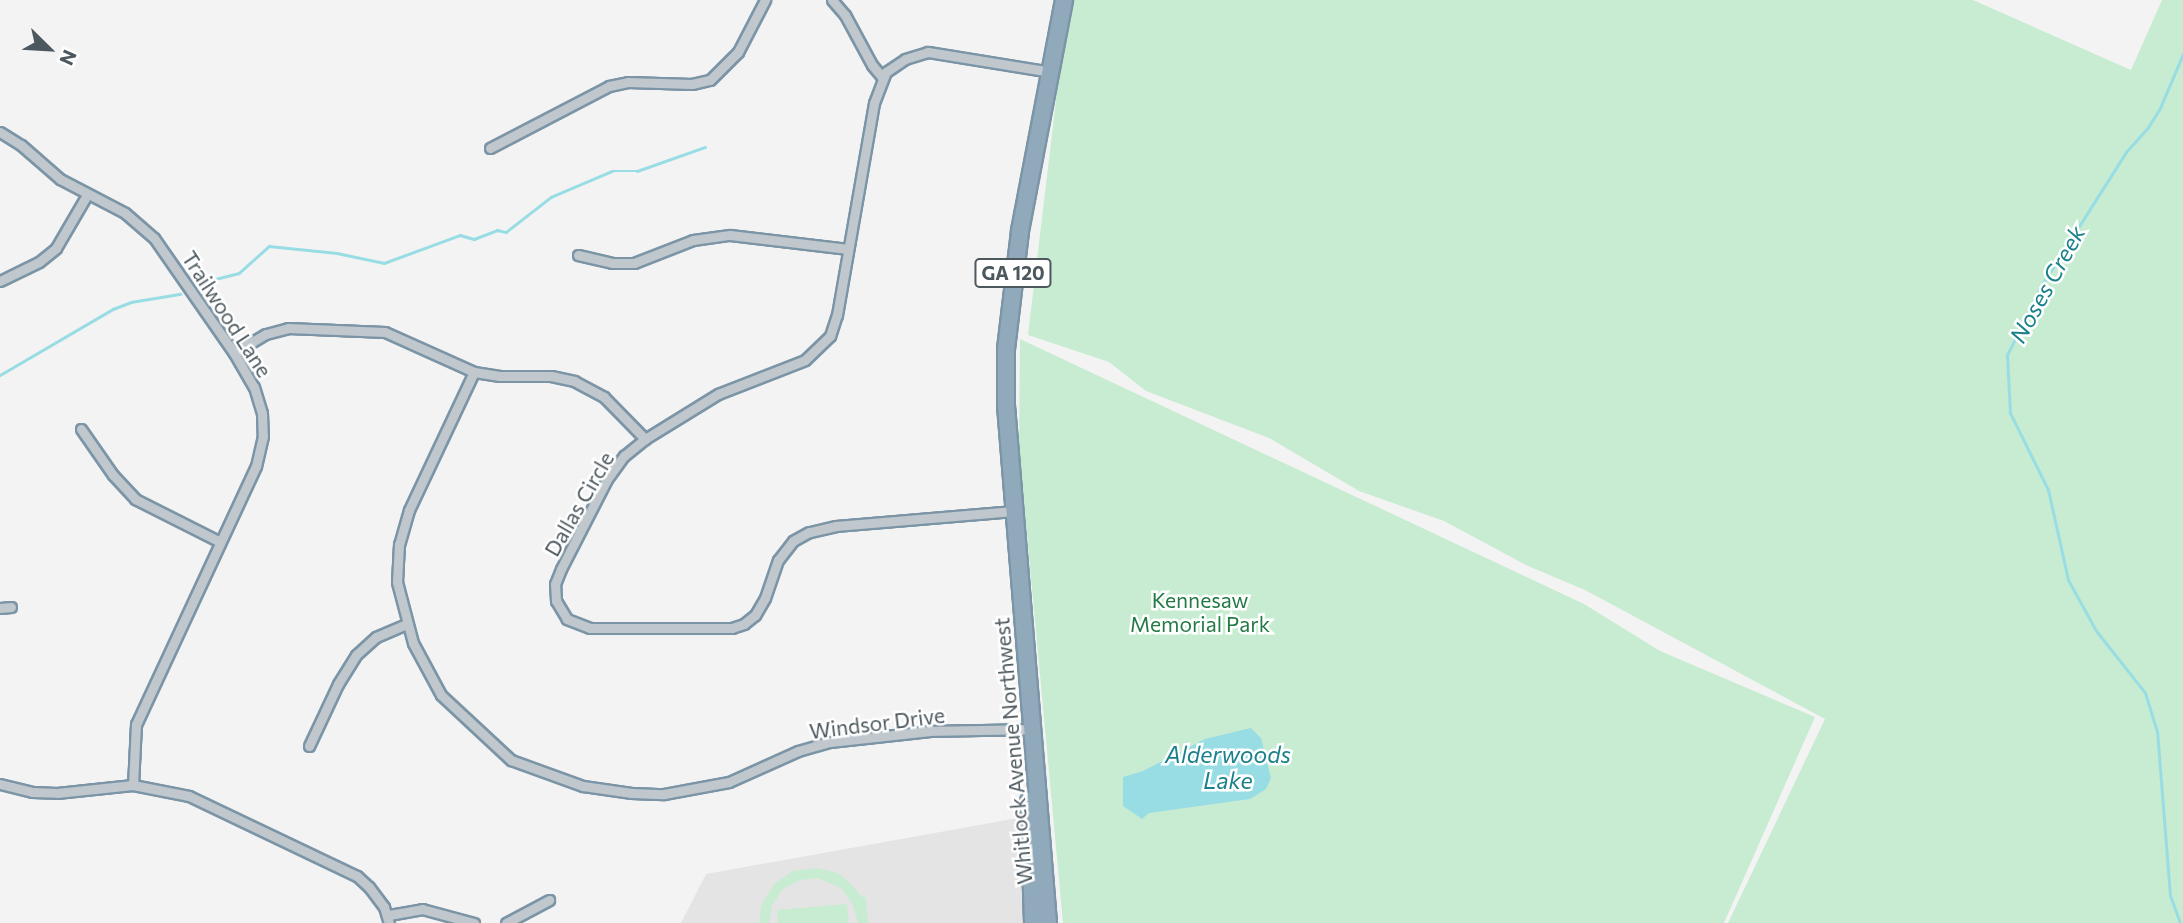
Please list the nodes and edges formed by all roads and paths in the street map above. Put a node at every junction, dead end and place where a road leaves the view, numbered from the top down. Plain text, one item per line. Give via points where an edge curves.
1 (765, 0) edge
2 (832, 0) edge
3 (1064, 0) edge
4 (1051, 72) junction
5 (883, 77) junction
6 (0, 132) edge
7 (490, 148) dead end
8 (87, 195) junction
9 (848, 249) junction
10 (578, 255) dead end
11 (0, 281) edge
12 (234, 353) junction
13 (474, 372) junction
14 (81, 429) dead end
15 (645, 439) junction
16 (1014, 511) junction
17 (220, 542) junction
18 (11, 607) dead end
19 (0, 608) edge
20 (407, 624) junction
21 (1029, 729) junction
22 (309, 746) dead end
23 (0, 784) edge
24 (134, 785) junction
25 (548, 900) dead end
26 (389, 919) edge
27 (474, 923) edge
28 (506, 923) edge
29 (1033, 923) edge
30 (1048, 923) edge

1 - 7 street via 738,52 710,80 609,86
2 - 5 street
3 - 4 highway, Whitlock Avenue Northwest / GA 120
4 - 5 street via 928,52 905,59
4 - 16 highway, Whitlock Avenue Northwest / GA 120 via 1008,317 1006,406
5 - 9 street, Dallas Circle via 874,103
6 - 8 street, Trailwood Lane
8 - 11 street via 57,248
8 - 12 street, Trailwood Lane via 125,214 154,238
9 - 10 street via 730,235 693,240 634,263
9 - 15 street, Dallas Circle via 835,324 820,349 805,360 731,387
12 - 13 street via 266,334 288,328 375,331 404,339
12 - 17 street, Trailwood Lane via 258,395 263,436 256,466
13 - 15 street via 551,376 574,382 604,397
13 - 20 street, Windsor Drive via 403,526 397,582
14 - 17 street via 135,499
15 - 16 street, Dallas Circle via 613,470 558,577 559,608 577,625 738,626 758,610 782,553 808,532
16 - 21 highway, Whitlock Avenue Northwest / GA 120
17 - 24 street, Trailwood Lane via 136,724
18 - 19 street
20 - 21 street, Windsor Drive via 441,695 498,750 530,769 583,786 647,794 683,792 729,782 830,742 940,730
20 - 22 street via 376,637 356,655
21 - 29 highway, Whitlock Avenue Northwest / GA 120
21 - 30 highway, Whitlock Avenue Northwest / GA 120
23 - 24 street via 57,793
24 - 26 street via 201,800 337,864 369,887
25 - 28 street
26 - 27 street via 422,909

